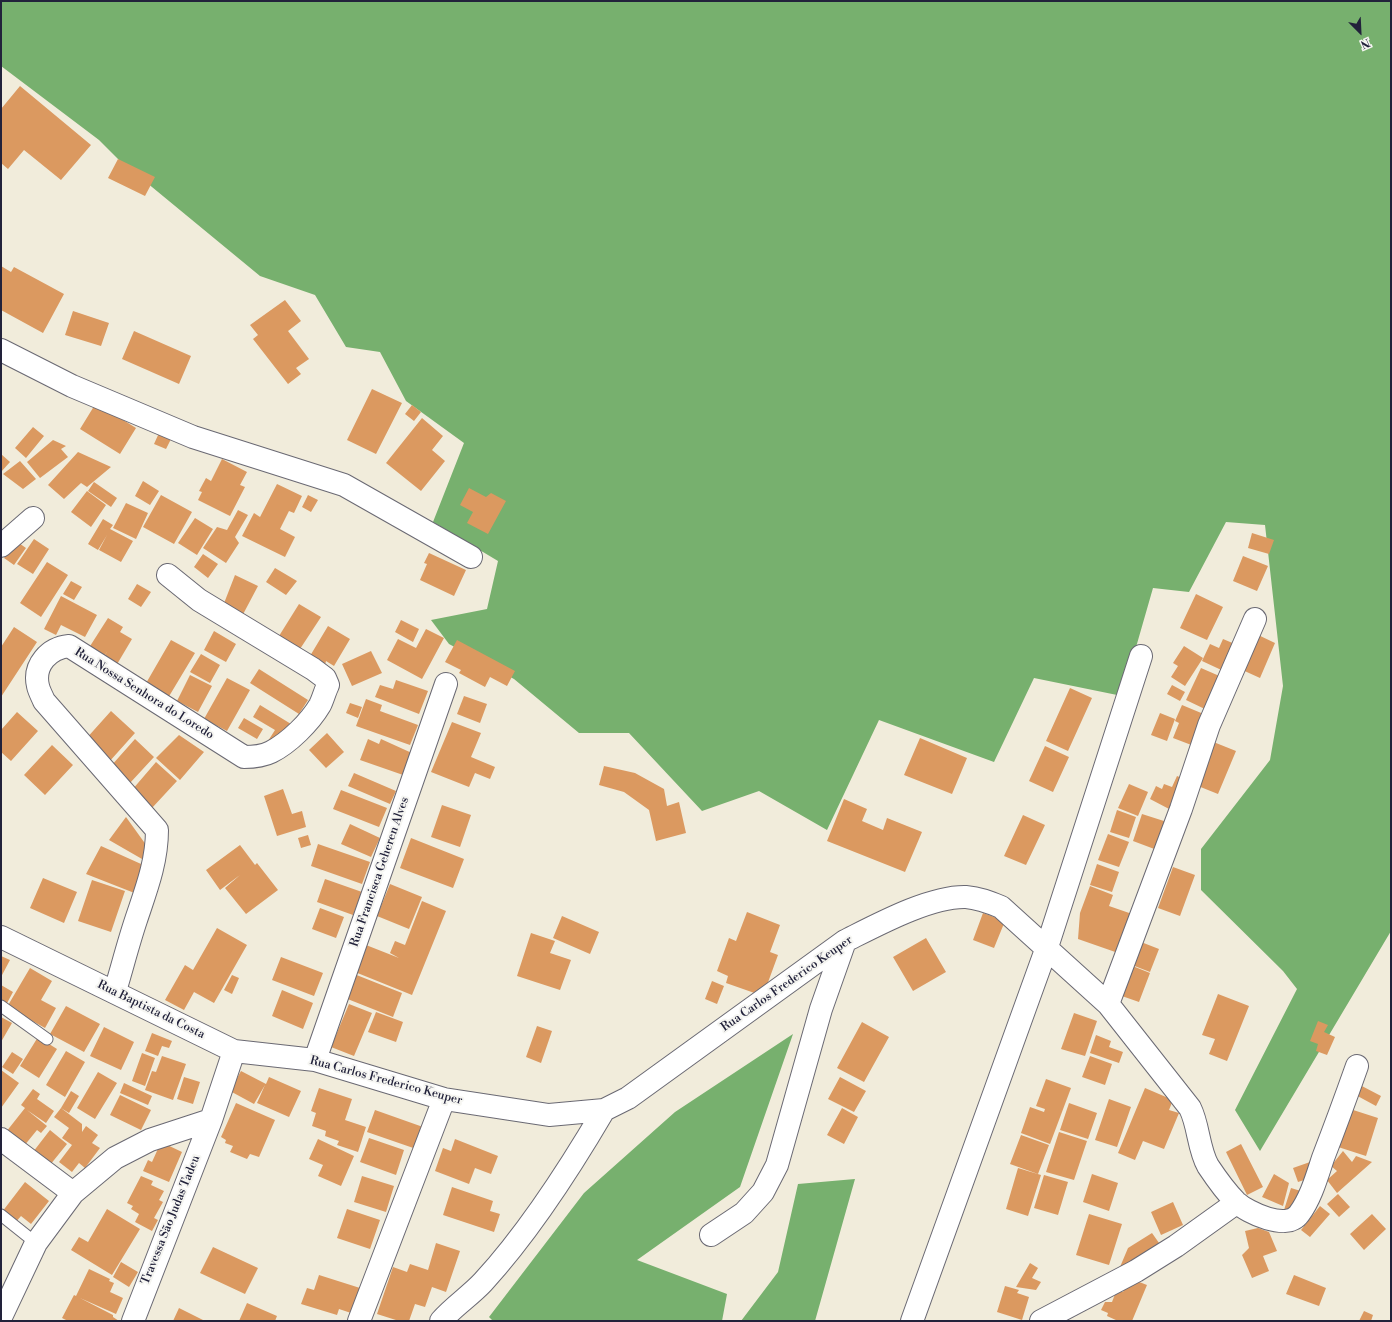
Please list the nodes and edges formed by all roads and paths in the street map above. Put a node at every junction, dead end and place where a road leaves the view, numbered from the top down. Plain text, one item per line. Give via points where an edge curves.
1 (1, 350) edge
2 (33, 518) dead end
3 (1, 546) edge
4 (471, 557) dead end
5 (168, 575) dead end
6 (1255, 619) dead end
7 (1141, 656) dead end
8 (446, 684) dead end
9 (1, 937) edge
10 (845, 941) junction
11 (1047, 947) junction
12 (115, 991) junction
13 (1108, 1004) junction
14 (1, 1006) edge
15 (48, 1039) dead end
16 (234, 1051) junction
17 (315, 1060) junction
18 (1357, 1066) dead end
19 (444, 1099) junction
20 (604, 1110) junction
21 (211, 1120) junction
22 (1, 1139) edge
23 (73, 1193) junction
24 (1236, 1203) junction
25 (1, 1215) edge
26 (711, 1235) dead end
27 (36, 1243) junction
28 (1, 1317) edge
29 (133, 1321) edge
30 (359, 1321) edge
31 (441, 1321) edge
32 (912, 1321) edge
33 (1041, 1321) edge

1 - 4 street via 72,386 193,437 344,485
2 - 3 street
5 - 12 street, Rua Nossa Senhora do Loredo via 199,600 313,669 325,678 328,685 320,705 304,725 284,743 271,753 244,757 69,646 58,647 45,657 38,667 37,686 44,701 157,830 150,884 136,920
6 - 13 street via 1209,725 1181,809
7 - 11 street
8 - 17 street, Rua Francisca Geheren Alves
9 - 12 street, Rua Baptista da Costa
10 - 11 street, Rua Carlos Frederico Keuper via 913,909 946,899 965,897 986,900 1001,908
10 - 20 street, Rua Carlos Frederico Keuper via 628,1098
10 - 26 street via 821,1009 777,1165 763,1192 744,1213
11 - 13 street, Rua Carlos Frederico Keuper
11 - 32 street
12 - 16 street, Rua Baptista da Costa
13 - 24 street, Rua Carlos Frederico Keuper via 1190,1108 1207,1164
14 - 15 lane
16 - 17 street, Rua Carlos Frederico Keuper
16 - 21 street
17 - 19 street, Rua Carlos Frederico Keuper
18 - 24 street, Rua Carlos Frederico Keuper via 1312,1188 1299,1215 1282,1221 1268,1219
19 - 20 street, Rua Carlos Frederico Keuper via 549,1114
19 - 30 street
20 - 31 street via 577,1156 515,1242 482,1283 452,1308
21 - 23 street via 150,1140 121,1155
21 - 29 street, Travessa São Judas Tadeu
22 - 23 street
23 - 27 street
24 - 33 street via 1136,1271
25 - 27 lane
27 - 28 street

